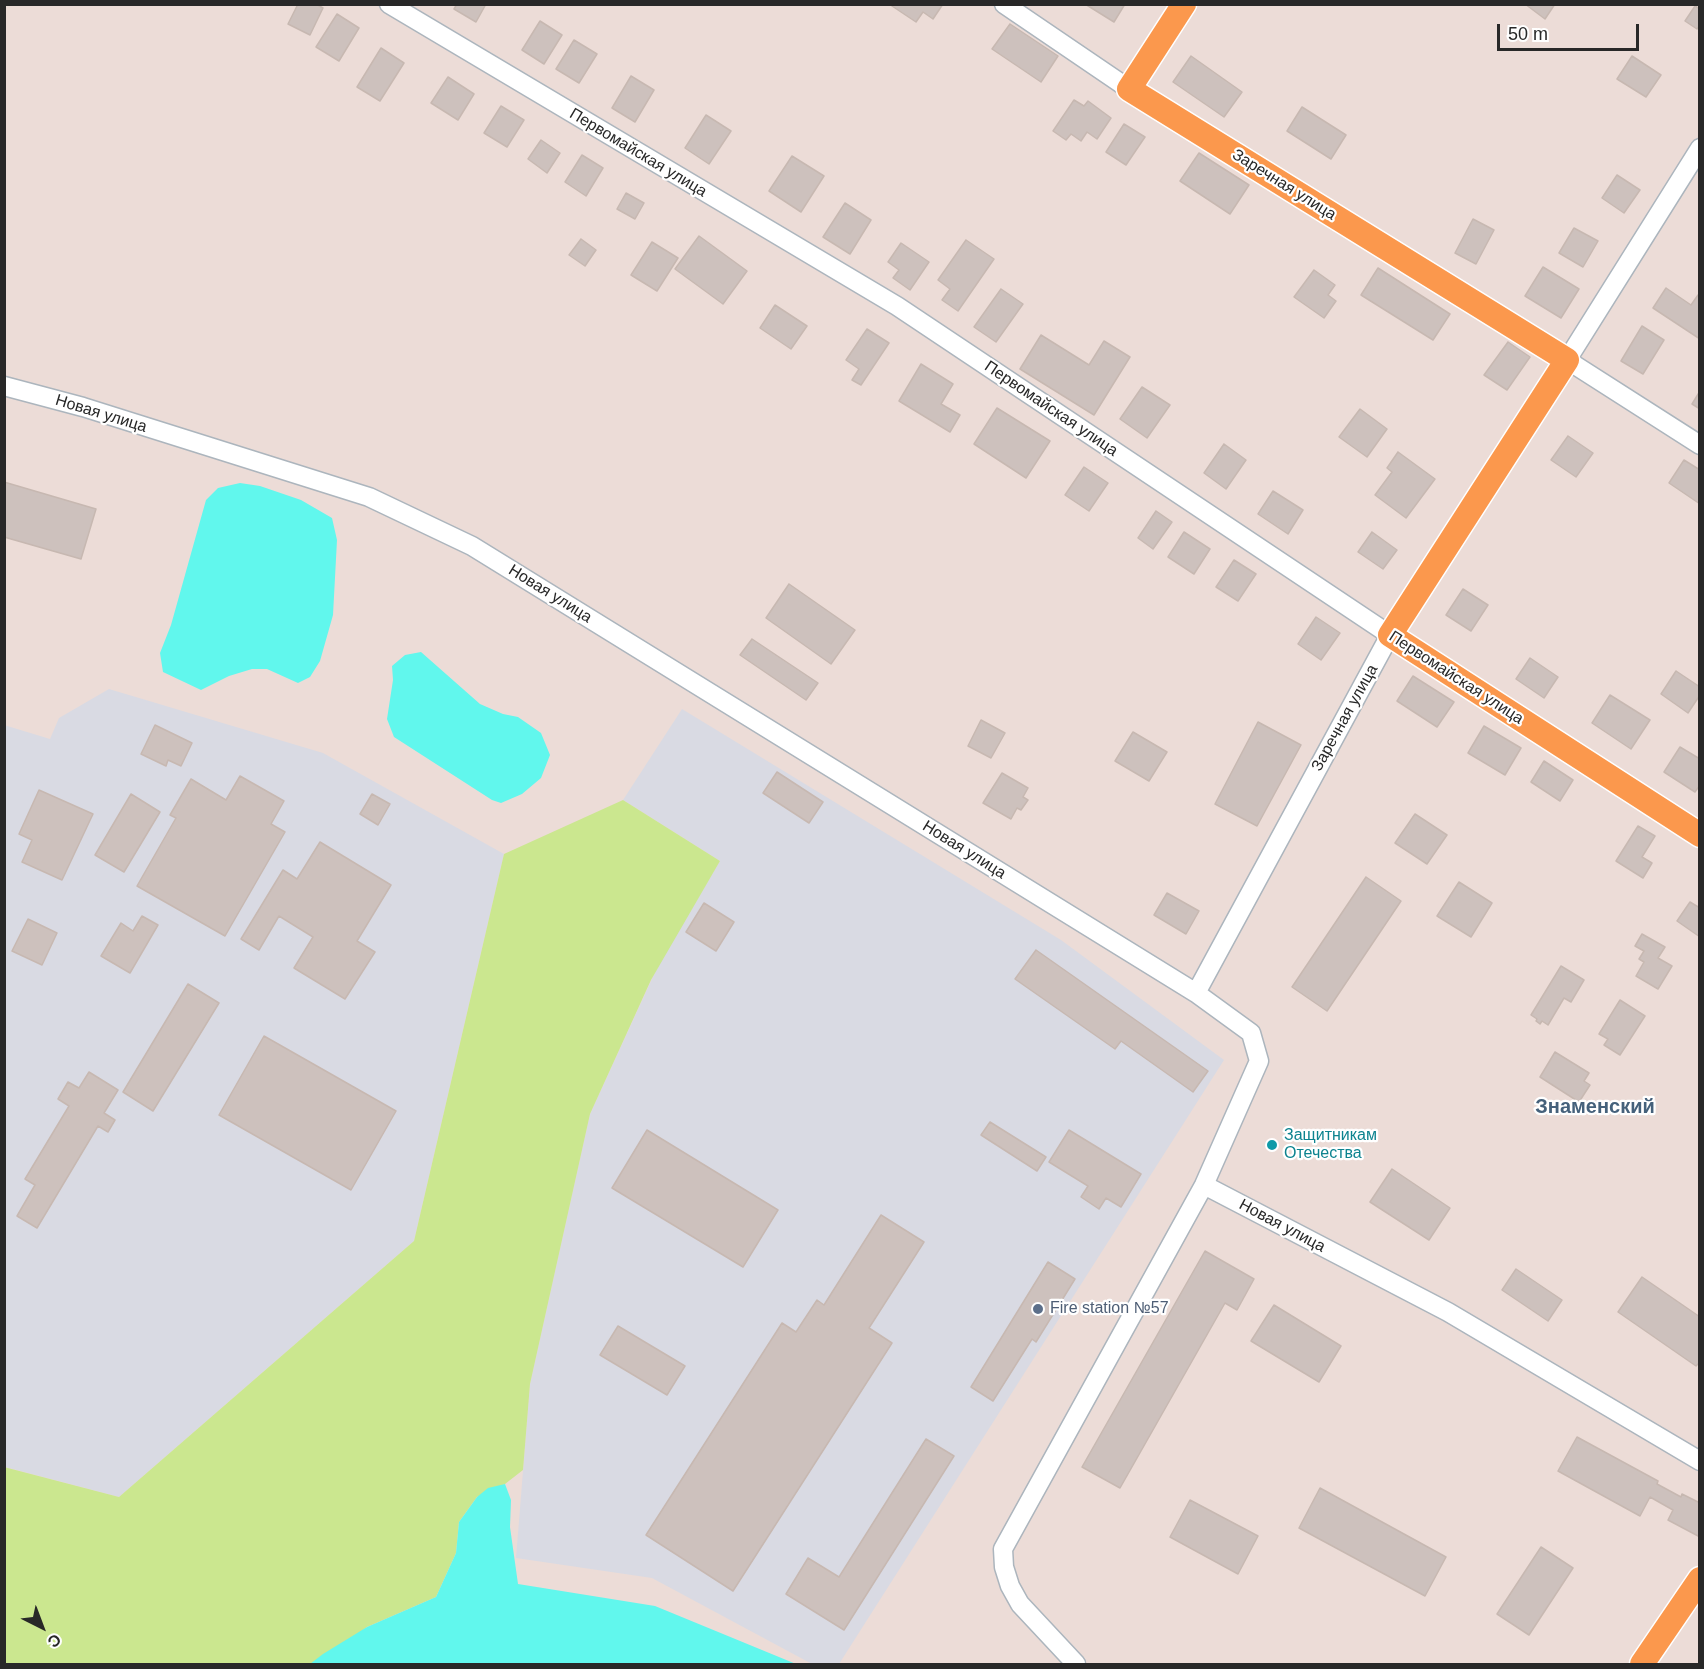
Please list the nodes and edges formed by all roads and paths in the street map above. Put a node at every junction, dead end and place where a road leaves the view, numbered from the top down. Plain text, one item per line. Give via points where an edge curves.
1 (389, 4) edge
2 (1004, 4) edge
3 (1184, 4) edge
4 (1130, 88) junction
5 (1700, 148) edge
6 (1567, 360) junction
7 (4, 386) edge
8 (1700, 445) edge
9 (1390, 635) junction
10 (1700, 835) edge
11 (1196, 993) junction
12 (1204, 1185) junction
13 (1700, 1461) edge
14 (1700, 1579) edge
15 (1076, 1665) edge
16 (1642, 1665) edge

1 - 9 street, Первомайская улица via 897,306
2 - 4 street, Заречная улица
3 - 4 main road
4 - 6 main road, Заречная улица
5 - 6 street, Заречная улица
6 - 8 street, Заречная улица
6 - 9 main road, Заречная улица
7 - 11 street, Новая улица via 369,497 472,546
9 - 10 main road, Первомайская улица
9 - 11 street, Заречная улица
11 - 12 street, Новая улица via 1251,1033 1259,1061
12 - 13 street, Новая улица via 1448,1312
12 - 15 street via 1004,1549 1004,1567 1020,1604
14 - 16 main road

